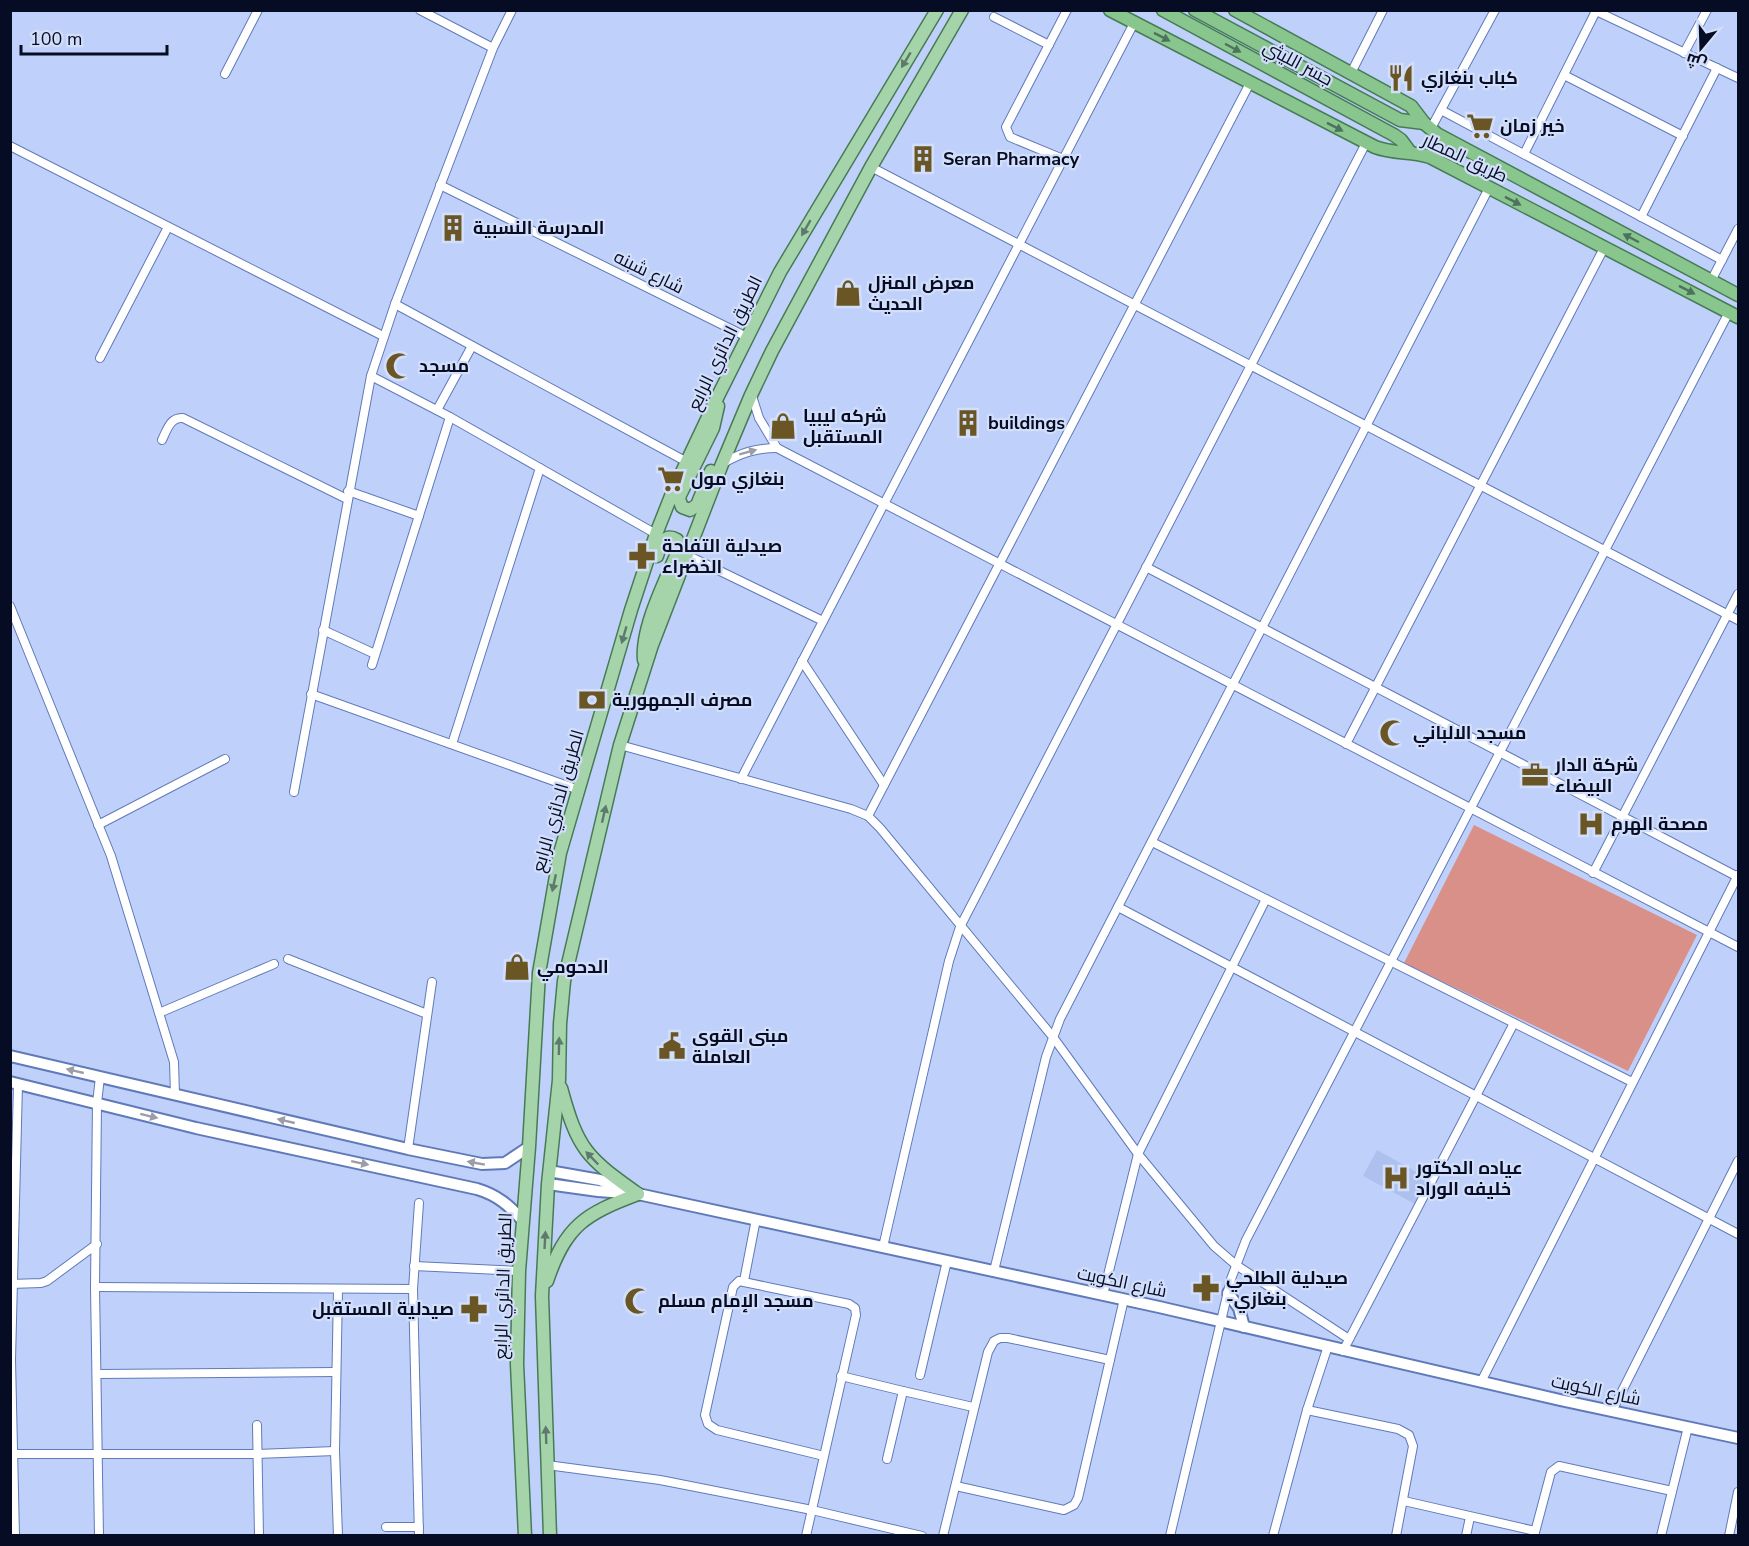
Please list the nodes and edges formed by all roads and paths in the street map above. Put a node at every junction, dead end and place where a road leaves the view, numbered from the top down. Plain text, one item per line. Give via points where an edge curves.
1 (258, 10) edge
2 (420, 10) edge
3 (512, 10) edge
4 (937, 10) edge
5 (962, 10) edge
6 (1067, 10) edge
7 (1110, 10) edge
8 (1163, 10) edge
9 (1196, 10) edge
10 (1235, 10) edge
11 (1383, 10) edge
12 (1495, 10) edge
13 (1707, 10) edge
14 (1595, 11) edge
15 (994, 17) dead end
16 (1134, 22) junction
17 (1049, 45) junction
18 (493, 48) junction
19 (1684, 53) junction
20 (1717, 68) junction
21 (1351, 73) junction
22 (225, 74) dead end
23 (1564, 75) junction
24 (1738, 78) edge
25 (1250, 83) junction
26 (1441, 110) junction
27 (1427, 126) junction
28 (1683, 136) junction
29 (1366, 143) junction
30 (10, 146) edge
31 (1410, 152) junction
32 (1524, 154) junction
33 (1063, 159) junction
34 (871, 167) junction
35 (441, 185) junction
36 (1489, 188) junction
37 (1641, 217) junction
38 (168, 227) junction
39 (1738, 229) edge
40 (1018, 244) junction
41 (1604, 248) junction
42 (1722, 260) junction
43 (1711, 281) junction
44 (1738, 296) edge
45 (395, 304) junction
46 (1134, 305) junction
47 (1734, 315) edge
48 (383, 336) junction
49 (747, 338) junction
50 (472, 346) junction
51 (100, 358) dead end
52 (1250, 366) junction
53 (370, 376) junction
54 (752, 395) junction
55 (718, 396) junction
56 (437, 410) junction
57 (450, 417) junction
58 (741, 421) junction
59 (1366, 426) junction
60 (162, 440) dead end
61 (777, 448) junction
62 (687, 462) junction
63 (722, 464) junction
64 (540, 468) junction
65 (1480, 486) junction
66 (348, 495) junction
67 (884, 504) junction
68 (419, 516) junction
69 (656, 534) junction
70 (1605, 551) junction
71 (687, 555) junction
72 (999, 564) junction
73 (1146, 567) junction
74 (1738, 594) edge
75 (633, 604) junction
76 (10, 606) edge
77 (1728, 615) junction
78 (1738, 620) edge
79 (823, 621) junction
80 (1116, 625) junction
81 (1262, 628) junction
82 (323, 630) junction
83 (375, 654) junction
84 (802, 661) junction
85 (372, 665) dead end
86 (645, 667) junction
87 (1232, 685) junction
88 (1375, 688) junction
89 (311, 694) junction
90 (452, 744) junction
91 (1346, 744) junction
92 (620, 745) junction
93 (1500, 753) junction
94 (225, 759) dead end
95 (741, 778) junction
96 (884, 785) junction
97 (579, 790) junction
98 (294, 792) dead end
99 (1471, 809) junction
100 (868, 816) junction
101 (1622, 817) junction
102 (98, 825) junction
103 (1152, 842) junction
104 (1593, 873) junction
105 (1738, 876) edge
106 (1266, 898) junction
107 (1118, 907) junction
108 (960, 927) junction
109 (1709, 932) junction
110 (1738, 947) edge
111 (288, 959) dead end
112 (1391, 961) junction
113 (274, 964) dead end
114 (1231, 967) junction
115 (432, 982) dead end
116 (159, 1013) junction
117 (427, 1014) junction
118 (1514, 1023) junction
119 (1354, 1032) junction
120 (1053, 1037) junction
121 (10, 1056) edge
122 (100, 1077) junction
123 (559, 1080) junction
124 (1632, 1082) junction
125 (14, 1083) edge
126 (175, 1095) junction
127 (1476, 1096) junction
128 (97, 1103) junction
129 (529, 1147) junction
130 (408, 1149) junction
131 (1138, 1154) junction
132 (1594, 1158) junction
133 (1738, 1161) edge
134 (549, 1171) junction
135 (548, 1184) junction
136 (638, 1194) junction
137 (419, 1203) dead end
138 (1709, 1218) junction
139 (756, 1219) junction
140 (523, 1221) junction
141 (1738, 1234) edge
142 (97, 1244) junction
143 (883, 1247) junction
144 (947, 1261) junction
145 (1236, 1265) junction
146 (414, 1266) junction
147 (519, 1271) junction
148 (994, 1271) junction
149 (744, 1281) junction
150 (12, 1284) edge
151 (95, 1287) junction
152 (338, 1289) junction
153 (413, 1289) junction
154 (1228, 1293) junction
155 (1103, 1295) junction
156 (542, 1296) junction
157 (1124, 1299) junction
158 (1221, 1321) junction
159 (1244, 1327) junction
160 (1349, 1339) junction
161 (1328, 1346) junction
162 (1343, 1351) junction
163 (11, 1360) edge
164 (1110, 1360) junction
165 (335, 1372) junction
166 (98, 1374) junction
167 (920, 1375) dead end
168 (841, 1376) junction
169 (1481, 1382) junction
170 (903, 1391) junction
171 (973, 1407) junction
172 (1307, 1410) junction
173 (1612, 1411) junction
174 (257, 1425) dead end
175 (1688, 1427) junction
176 (1738, 1438) edge
177 (335, 1451) junction
178 (14, 1454) junction
179 (257, 1454) junction
180 (99, 1455) junction
181 (824, 1456) junction
182 (887, 1459) dead end
183 (547, 1465) junction
184 (956, 1486) junction
185 (1672, 1491) junction
186 (1738, 1492) edge
187 (1404, 1501) junction
188 (812, 1510) junction
189 (1470, 1516) junction
190 (386, 1527) dead end
191 (419, 1531) edge
192 (1534, 1533) edge
193 (13, 1534) edge
194 (99, 1536) edge
195 (259, 1536) edge
196 (338, 1536) edge
197 (525, 1536) edge
198 (550, 1536) edge
199 (806, 1536) edge
200 (922, 1536) edge
201 (943, 1536) edge
202 (1170, 1536) edge
203 (1273, 1536) edge
204 (1396, 1536) edge
205 (1466, 1536) edge
206 (1661, 1536) edge
207 (1729, 1536) edge

1 - 22 street
2 - 18 street
3 - 18 street
4 -> 49 main road, الطريق الدائري الرابع via 786,262
5 - 34 main road
6 - 17 street
7 - 16 highway, طريق المطار
8 -> 31 highway, جسر الليثي via 1394,135
9 - 27 highway, جسر الليثي via 1400,120
10 - 21 highway, طريق المطار
11 - 21 street
12 - 26 street
13 - 19 street
14 - 19 street
14 - 23 street
15 - 17 street
16 -> 25 highway, طريق المطار
16 - 33 street
17 - 33 street via 1006,127 1010,137
18 - 35 street
19 - 20 street
20 - 24 street
20 - 28 street
21 - 27 highway, طريق المطار via 1411,106
23 - 28 street
23 - 32 street
25 -> 29 highway, طريق المطار
25 - 46 street
26 - 27 street
26 - 32 street
43 -> 27 highway, طريق المطار
28 - 37 street
29 - 31 highway, طريق المطار via 1383,150
29 - 52 street
30 - 38 street
31 - 36 highway, طريق المطار
32 - 37 street
33 - 40 street
34 - 40 street
34 - 54 main road
35 - 45 street
35 - 49 street, شارع شبنه
36 -> 41 highway, طريق المطار
36 - 59 street
37 - 42 street
38 - 48 street
38 - 51 street
39 - 42 street
40 - 46 street
40 - 67 street
41 -> 47 highway, طريق المطار
41 - 65 street
42 - 43 street
43 - 44 highway, طريق المطار
45 - 48 street
45 - 50 street
46 - 52 street
46 - 72 street
47 - 70 street
48 - 53 street
49 - 55 main road, الطريق الدائري الرابع
50 - 56 street
50 - 62 street
52 - 59 street
52 - 73 street
53 - 56 street
53 - 66 street
54 - 58 main road
54 - 61 street via 759,418
55 - 58 main road via 713,428 680,495 681,507 690,510 697,505 727,431
55 - 62 main road, الطريق الدائري الرابع
56 - 57 street
57 - 64 street
57 - 68 street
58 - 63 main road
59 - 65 street
59 - 81 street
60 - 66 street via 172,422 183,418
63 -> 61 street via 740,454
61 - 67 street
62 - 69 main road, الطريق الدائري الرابع
63 - 71 main road
64 - 69 street
64 - 90 street
65 - 70 street
65 - 88 street
66 - 68 street
66 - 82 street
67 - 72 street
67 - 79 street
68 - 83 street
69 - 75 main road, الطريق الدائري الرابع
70 - 77 street
70 - 93 street
71 - 79 street
71 - 86 main road
72 - 80 street
72 - 96 street
73 - 80 street
73 - 81 street
74 - 77 street
75 - 86 main road via 644,592 663,541 674,538 680,548 646,629
75 -> 97 main road, الطريق الدائري الرابع
76 - 102 street
77 - 78 street
77 - 101 street
79 - 84 street
80 - 87 street
80 - 108 street
81 - 87 street
81 - 88 street
82 - 83 street
82 - 89 street
83 - 85 street
84 - 95 street
84 - 96 street
86 - 92 main road
87 - 91 street
87 - 103 street
88 - 91 street
88 - 93 street
89 - 90 street
89 - 98 street
90 - 97 street
91 - 99 street
92 - 95 street
123 -> 92 main road via 564,981
93 - 99 street
93 - 101 street
94 - 102 street
95 - 100 street
96 - 100 street
97 -> 129 main road, الطريق الدائري الرابع via 560,853 538,973
99 - 104 street
99 - 112 street
100 - 108 street
101 - 104 street
101 - 105 street
102 - 116 street
103 - 106 street
103 - 107 street
104 - 109 street
105 - 109 street
106 - 112 street
106 - 114 street
107 - 114 street
107 - 120 street
108 - 120 street
108 - 143 street
109 - 110 street
109 - 124 street
111 - 117 street
112 - 118 street
112 - 119 street
113 - 116 street
114 - 119 street
114 - 131 street
115 - 117 street
116 - 126 street via 174,1062
117 - 130 street
118 - 124 street
118 - 127 street
119 - 127 street
119 - 145 street
120 - 131 street
120 - 148 street
122 -> 121 main road
122 - 126 main road
122 - 128 street
123 - 134 main road
136 -> 123 main road via 608,1173 584,1149 573,1130
124 - 132 street
125 - 128 main road
125 - 150 street
130 -> 126 main road
127 - 132 street
127 - 160 street
128 -> 140 main road via 477,1189 500,1198
128 - 142 street
129 -> 130 main road via 505,1164 495,1165
129 - 140 main road, الطريق الدائري الرابع
131 - 145 street via 1214,1246
131 - 155 street
132 - 138 street
132 - 169 street
133 - 138 street
134 - 135 main road
134 - 136 main road, شارع الكويت via 600,1180
135 - 136 main road, شارع الكويت
156 -> 135 main road
136 - 139 main road, شارع الكويت
136 - 156 main road via 590,1215 571,1231 558,1252
137 - 146 street
138 - 141 street
138 - 173 street
139 - 143 main road, شارع الكويت
139 - 149 street
140 - 147 main road, الطريق الدائري الرابع
142 - 150 street via 47,1281
142 - 151 street
143 - 144 main road, شارع الكويت
144 - 148 main road, شارع الكويت
144 - 167 street
145 - 154 street
145 - 160 street
146 - 147 street
146 - 153 street
147 - 197 main road, الطريق الدائري الرابع via 518,1364
148 - 155 main road, شارع الكويت
149 - 168 street via 855,1308
149 - 181 street via 733,1287 706,1421 717,1430
150 - 163 street
151 - 152 street
151 - 166 street
152 - 153 street
152 - 165 street
153 - 191 street
154 - 158 street
154 - 159 main road via 1239,1308
155 - 157 main road, شارع الكويت
183 -> 156 main road
157 - 158 main road, شارع الكويت
157 - 164 street
158 - 159 main road, شارع الكويت
158 - 202 street
159 - 161 main road, شارع الكويت
160 - 162 street
161 - 162 main road, شارع الكويت
161 - 172 street
162 - 169 main road, شارع الكويت
163 - 178 street
164 - 171 street via 1000,1338 988,1352
164 - 184 street via 1074,1505 1064,1510
165 - 166 street
165 - 177 street
166 - 180 street
168 - 170 street
168 - 181 street
169 - 173 main road, شارع الكويت
170 - 171 street
170 - 182 street
171 - 184 street
172 - 187 street via 1398,1429 1409,1435 1413,1446
172 - 203 street
173 - 175 main road, شارع الكويت
174 - 179 street
175 - 176 main road, شارع الكويت
175 - 185 street
177 - 179 street
177 - 196 street
178 - 180 street
178 - 193 street
179 - 180 street
179 - 195 street
180 - 194 street
181 - 188 street
183 - 188 street via 660,1480
183 - 198 main road
184 - 201 street
185 - 192 street via 1559,1466 1551,1472
185 - 206 street
186 - 207 street
187 - 189 street
187 - 204 street
188 - 199 street
188 - 200 street
189 - 192 street
189 - 205 street
190 - 191 street

